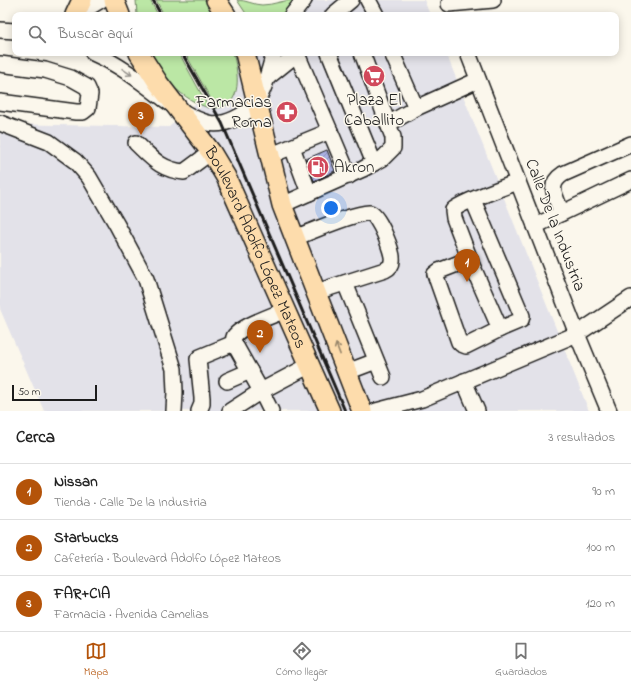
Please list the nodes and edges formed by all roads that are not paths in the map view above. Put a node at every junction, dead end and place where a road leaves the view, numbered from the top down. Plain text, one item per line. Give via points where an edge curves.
1 (82, 0) edge
2 (101, 0) edge
3 (114, 0) edge
4 (216, 0) edge
5 (304, 0) edge
6 (368, 0) edge
7 (493, 0) edge
8 (348, 6) edge
9 (450, 6) edge
10 (76, 12) edge
11 (80, 12) edge
12 (119, 12) edge
13 (224, 12) edge
14 (294, 12) edge
15 (338, 12) edge
16 (374, 12) edge
17 (0, 30) edge
18 (12, 31) edge
19 (99, 56) edge
20 (141, 56) edge
21 (246, 56) edge
22 (273, 56) edge
23 (294, 56) edge
24 (298, 56) edge
25 (330, 56) edge
26 (363, 56) edge
27 (393, 56) edge
28 (469, 56) edge
29 (0, 64) edge
30 (267, 78) junction
31 (478, 80) junction
32 (256, 101) junction
33 (0, 102) edge
34 (176, 106) junction
35 (416, 108) junction
36 (0, 123) edge
37 (388, 124) junction
38 (330, 131) junction
39 (136, 143) dead end
40 (631, 144) edge
41 (292, 147) junction
42 (211, 152) junction
43 (269, 156) junction
44 (374, 163) junction
45 (349, 176) junction
46 (631, 180) edge
47 (518, 182) junction
48 (309, 193) junction
49 (473, 200) junction
50 (282, 205) junction
51 (562, 213) junction
52 (535, 226) junction
53 (294, 238) junction
54 (470, 259) junction
55 (345, 283) junction
56 (316, 292) junction
57 (631, 298) edge
58 (286, 310) junction
59 (500, 329) junction
60 (577, 334) junction
61 (234, 343) junction
62 (376, 361) junction
63 (250, 371) junction
64 (313, 372) junction
65 (347, 372) junction
66 (383, 377) dead end
67 (227, 381) dead end
68 (464, 381) junction
69 (261, 391) junction
70 (422, 399) junction
71 (174, 411) edge
72 (199, 411) edge
73 (230, 411) edge
74 (271, 411) edge
75 (315, 411) edge
76 (330, 411) edge
77 (362, 411) edge
78 (376, 411) edge
79 (407, 411) edge
80 (477, 411) edge
81 (609, 411) edge

1 - 10 main road
2 - 11 street
3 - 12 main road
4 - 13 main road
5 - 14 street
6 - 16 street
7 - 9 street
8 - 15 street
17 - 18 street
19 -> 34 street via 126,71
20 - 34 main road, Boulevard Adolfo López Mateos
21 - 32 main road, Boulevard Adolfo López Mateos
22 - 30 street
23 - 30 street
24 - 38 street
25 - 44 street
26 - 37 street
27 - 35 street
28 - 31 street, Calle De la Industria
29 - 33 street via 45,70 71,78 87,87 90,94 88,108 83,112
30 - 32 street
31 - 35 street
31 - 47 street, Calle De la Industria
32 - 34 street via 237,118 222,123 208,123
32 - 43 main road, Boulevard Adolfo López Mateos
34 - 42 main road, Boulevard Adolfo López Mateos
35 - 37 street
36 - 71 street via 48,142 75,161 89,177 146,279 174,369
37 - 44 street via 393,137 393,148
38 - 41 street
38 - 45 street
39 - 42 street via 164,168 173,171 184,172
40 - 51 street via 557,178 553,183 553,190
41 - 43 street
41 - 48 street
42 - 58 main road, Boulevard Adolfo López Mateos via 226,177
43 - 50 main road, Boulevard Adolfo López Mateos
44 - 45 street
45 - 48 street
46 - 51 street
47 - 49 street
47 - 52 street, Calle De la Industria
48 - 50 street
49 - 54 street via 456,207 453,214
49 - 59 street via 522,316 521,320
50 - 53 main road, Boulevard Adolfo López Mateos
51 - 52 street
52 - 60 street, Calle De la Industria
53 - 55 street via 363,213 373,214 381,226 392,254 392,263 385,270
53 - 56 main road, Boulevard Adolfo López Mateos
54 - 59 street
54 - 59 street via 435,274 459,342 466,346
55 - 56 street
55 - 62 street
65 -> 56 main road, Boulevard Adolfo López Mateos
57 - 60 street
58 - 61 street via 246,327 234,335
58 - 64 main road, Boulevard Adolfo López Mateos
60 - 68 street
60 - 81 street, Calle De la Industria
61 - 63 street
61 - 72 street via 198,359 202,398
62 - 65 street
62 - 66 street
63 - 67 street
63 - 69 street
64 - 69 street
64 - 75 main road
64 - 76 main road, Boulevard Adolfo López Mateos
65 - 77 main road, Boulevard Adolfo López Mateos
68 - 70 street
68 - 80 street
69 - 73 street
69 - 74 street
70 - 78 street
70 - 79 street

